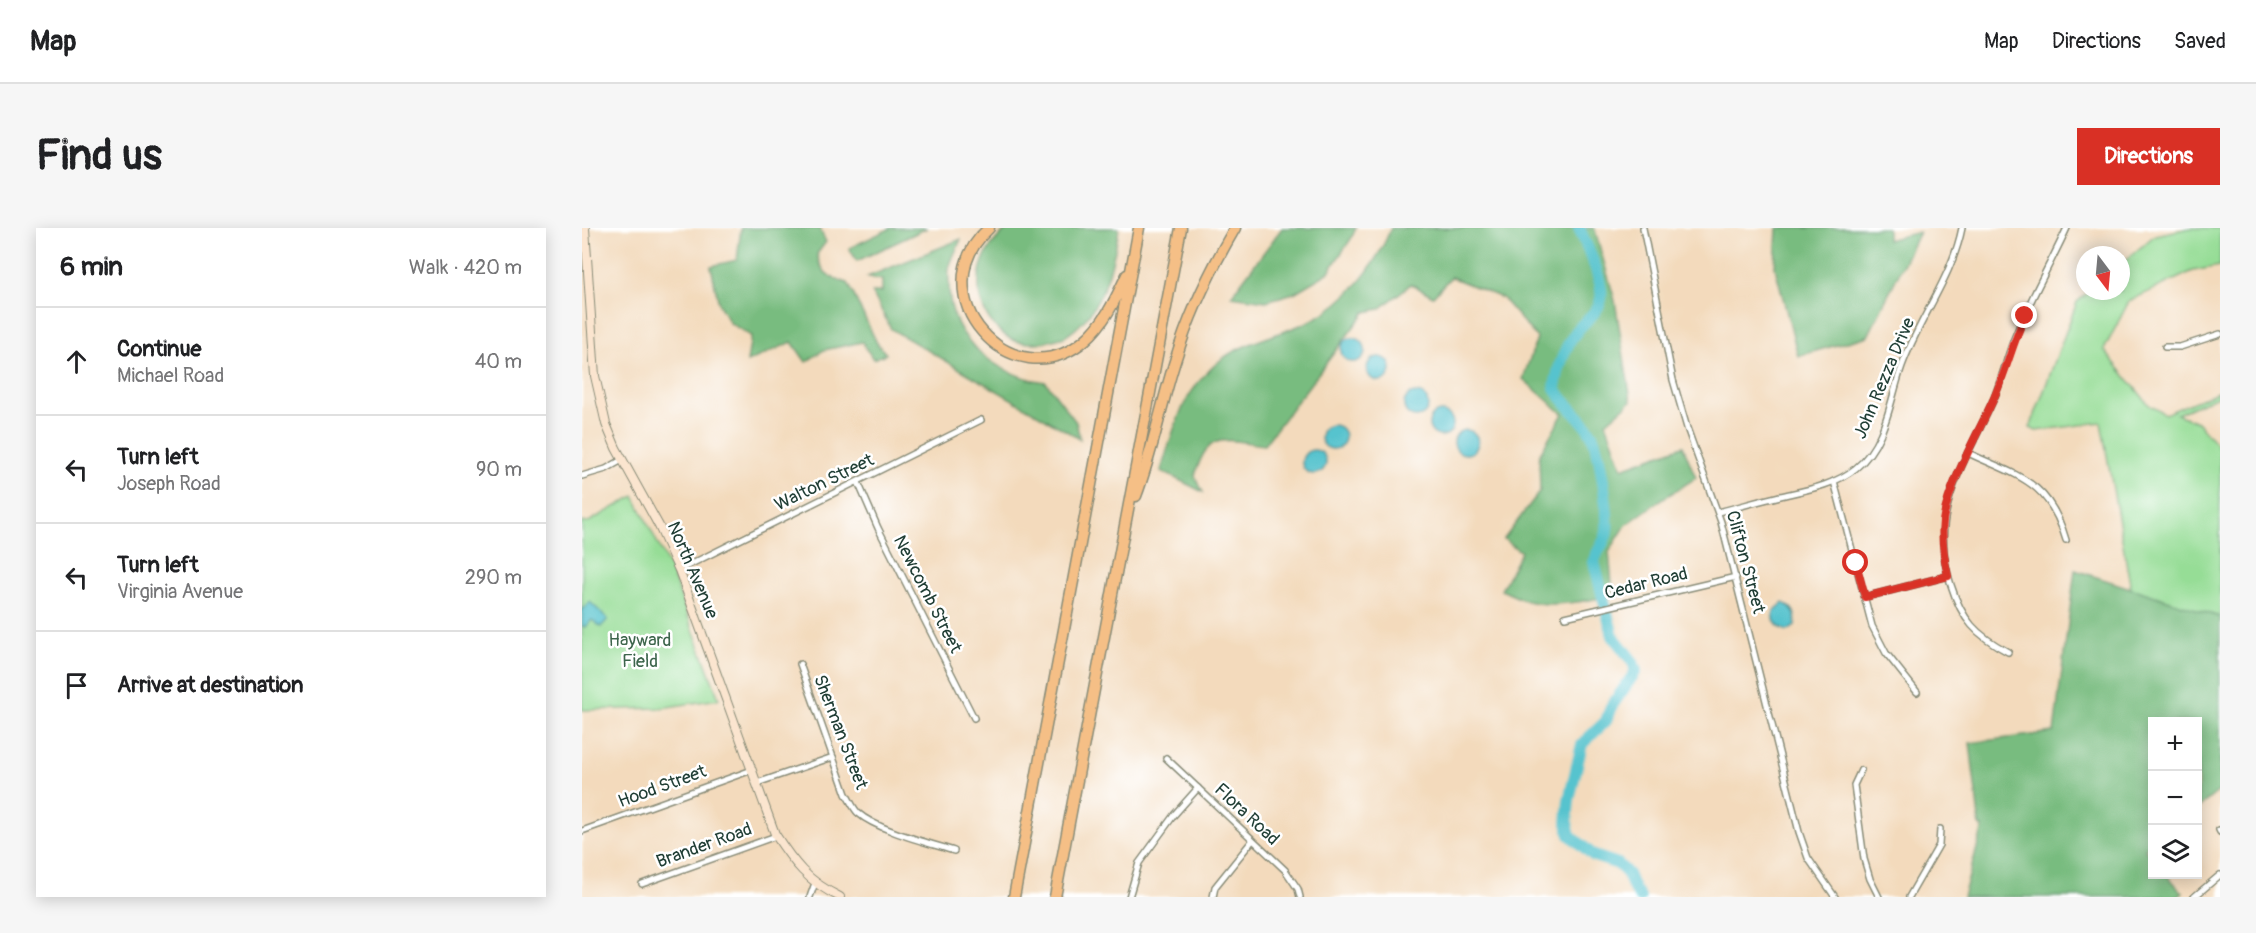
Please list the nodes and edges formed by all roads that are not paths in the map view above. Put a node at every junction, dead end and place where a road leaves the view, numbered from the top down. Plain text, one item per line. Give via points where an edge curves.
1 (585, 228) edge
2 (989, 228) edge
3 (1139, 228) edge
4 (1181, 228) edge
5 (1235, 228) edge
6 (1643, 228) edge
7 (1962, 228) edge
8 (2067, 228) edge
9 (1133, 261) junction
10 (2220, 334) edge
11 (2165, 347) dead end
12 (981, 420) dead end
13 (1968, 453) junction
14 (622, 460) junction
15 (582, 476) edge
16 (1834, 481) junction
17 (858, 482) junction
18 (1718, 512) junction
19 (1126, 521) junction
20 (2066, 540) dead end
21 (679, 570) junction
22 (1948, 576) junction
23 (1736, 577) junction
24 (1865, 597) junction
25 (1564, 617) dead end
26 (2008, 652) dead end
27 (800, 664) dead end
28 (1917, 692) dead end
29 (974, 718) dead end
30 (833, 757) junction
31 (1166, 758) dead end
32 (752, 770) junction
33 (1861, 770) dead end
34 (757, 783) junction
35 (1198, 788) junction
36 (1940, 830) dead end
37 (582, 831) edge
38 (777, 836) junction
39 (1252, 841) junction
40 (954, 850) dead end
41 (2220, 875) edge
42 (815, 883) junction
43 (642, 884) dead end
44 (810, 897) edge
45 (840, 897) edge
46 (1014, 897) edge
47 (1055, 897) edge
48 (1129, 897) edge
49 (1213, 897) edge
50 (1300, 897) edge
51 (1834, 897) edge
52 (1879, 897) edge
53 (1909, 897) edge
54 (2194, 897) edge

1 - 14 main road, North Avenue via 595,376 606,424
2 - 9 highway via 966,264 963,281 967,306 979,330 991,342 1024,357 1056,355 1086,340 1108,311
3 - 9 highway
4 - 19 highway
5 - 19 highway via 1184,334
6 - 18 street, Clifton Street via 1678,402
7 - 16 street, John Rezza Drive via 1950,266 1902,365 1882,431 1857,467
8 - 13 street via 2014,341
9 - 46 highway
10 - 11 street via 2190,345
12 - 17 street, Walton Street
13 - 20 street via 2035,486 2056,510
13 - 22 street via 1943,518
14 - 15 street
14 - 21 main road, North Avenue
16 - 18 street, John Rezza Drive
16 - 24 street
17 - 21 street, Walton Street
17 - 29 street, Newcomb Street
18 - 23 street, Clifton Street
19 - 47 highway
21 - 32 main road, North Avenue
22 - 24 street
22 - 26 street via 1959,608 1974,629 1986,641
23 - 25 street, Cedar Road
23 - 51 street, Clifton Street via 1799,832 1808,858
24 - 28 street via 1872,626 1886,653
27 - 30 street, Sherman Street
30 - 34 street
30 - 40 street, Sherman Street via 846,794 858,813 872,822
31 - 35 street, Flora Road
32 - 34 main road, North Avenue
32 - 37 street, Hood Street
33 - 52 street via 1854,785 1864,859
34 - 38 main road, North Avenue
35 - 39 street, Flora Road
35 - 48 street via 1139,862
36 - 53 street via 1939,845
38 - 42 main road, North Avenue via 787,854
38 - 43 street, Brander Road
39 - 49 street via 1215,887
39 - 50 street, Flora Road via 1285,870
41 - 54 street
42 - 44 street
42 - 45 main road, North Avenue

